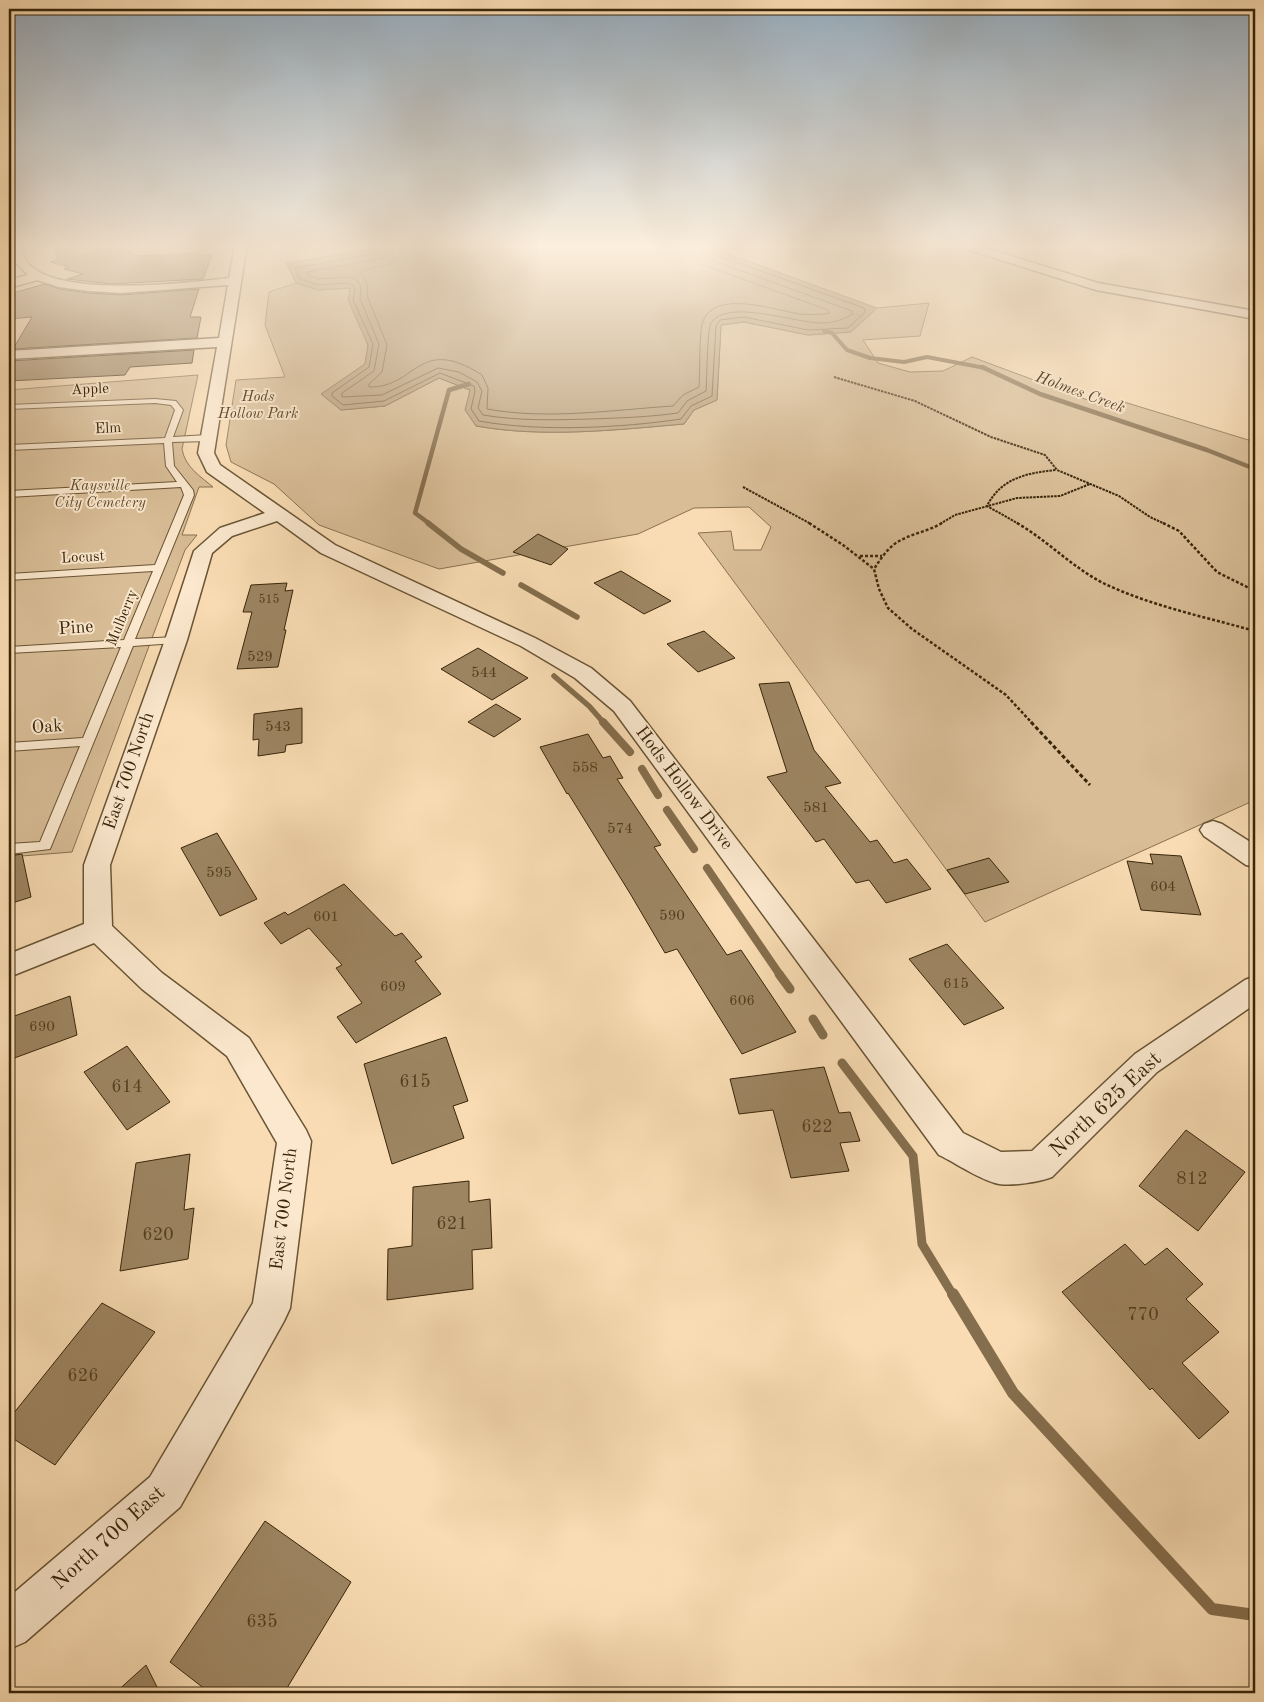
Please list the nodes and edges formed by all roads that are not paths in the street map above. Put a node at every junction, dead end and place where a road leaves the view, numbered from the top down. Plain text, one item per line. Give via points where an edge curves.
1 (227, 324) edge
2 (224, 342) junction
3 (9, 355) edge
4 (9, 407) edge
5 (208, 438) junction
6 (168, 440) junction
7 (9, 448) edge
8 (184, 484) junction
9 (9, 494) edge
10 (279, 514) junction
11 (160, 568) junction
12 (9, 577) edge
13 (176, 640) junction
14 (130, 642) junction
15 (9, 650) edge
16 (87, 742) junction
17 (9, 747) edge
18 (1213, 830) dead end
19 (45, 846) joint
20 (9, 849) edge
21 (1255, 858) edge
22 (98, 930) junction
23 (9, 966) edge
24 (1255, 988) edge
25 (999, 1168) joint
26 (271, 1308) joint
27 (9, 1626) edge

1 - 2 street
2 - 3 street
2 - 5 street
4 - 6 lane, Apple via 173,402 179,410
5 - 6 lane, Elm
5 - 10 street via 206,453 213,468
6 - 7 lane, Elm
6 - 8 lane via 170,466
8 - 9 lane
8 - 11 lane, Mulberry via 189,494
10 - 13 street, East 700 North via 226,532 203,552
10 - 25 street, Hods Hollow Drive via 328,549 528,642 583,673 622,706 951,1144
11 - 12 lane, Locust
11 - 14 lane, Mulberry
13 - 14 lane, Pine
13 - 22 street, East 700 North via 96,865
14 - 15 lane, Pine
14 - 16 lane, Mulberry
16 - 17 lane, Oak
16 - 19 lane, Mulberry
18 - 21 street
19 - 20 lane
22 - 23 street
22 - 26 street, East 700 North via 152,981 238,1047 294,1141
24 - 25 street, North 625 East via 1146,1063 1040,1166
26 - 27 street, North 700 East via 165,1492

